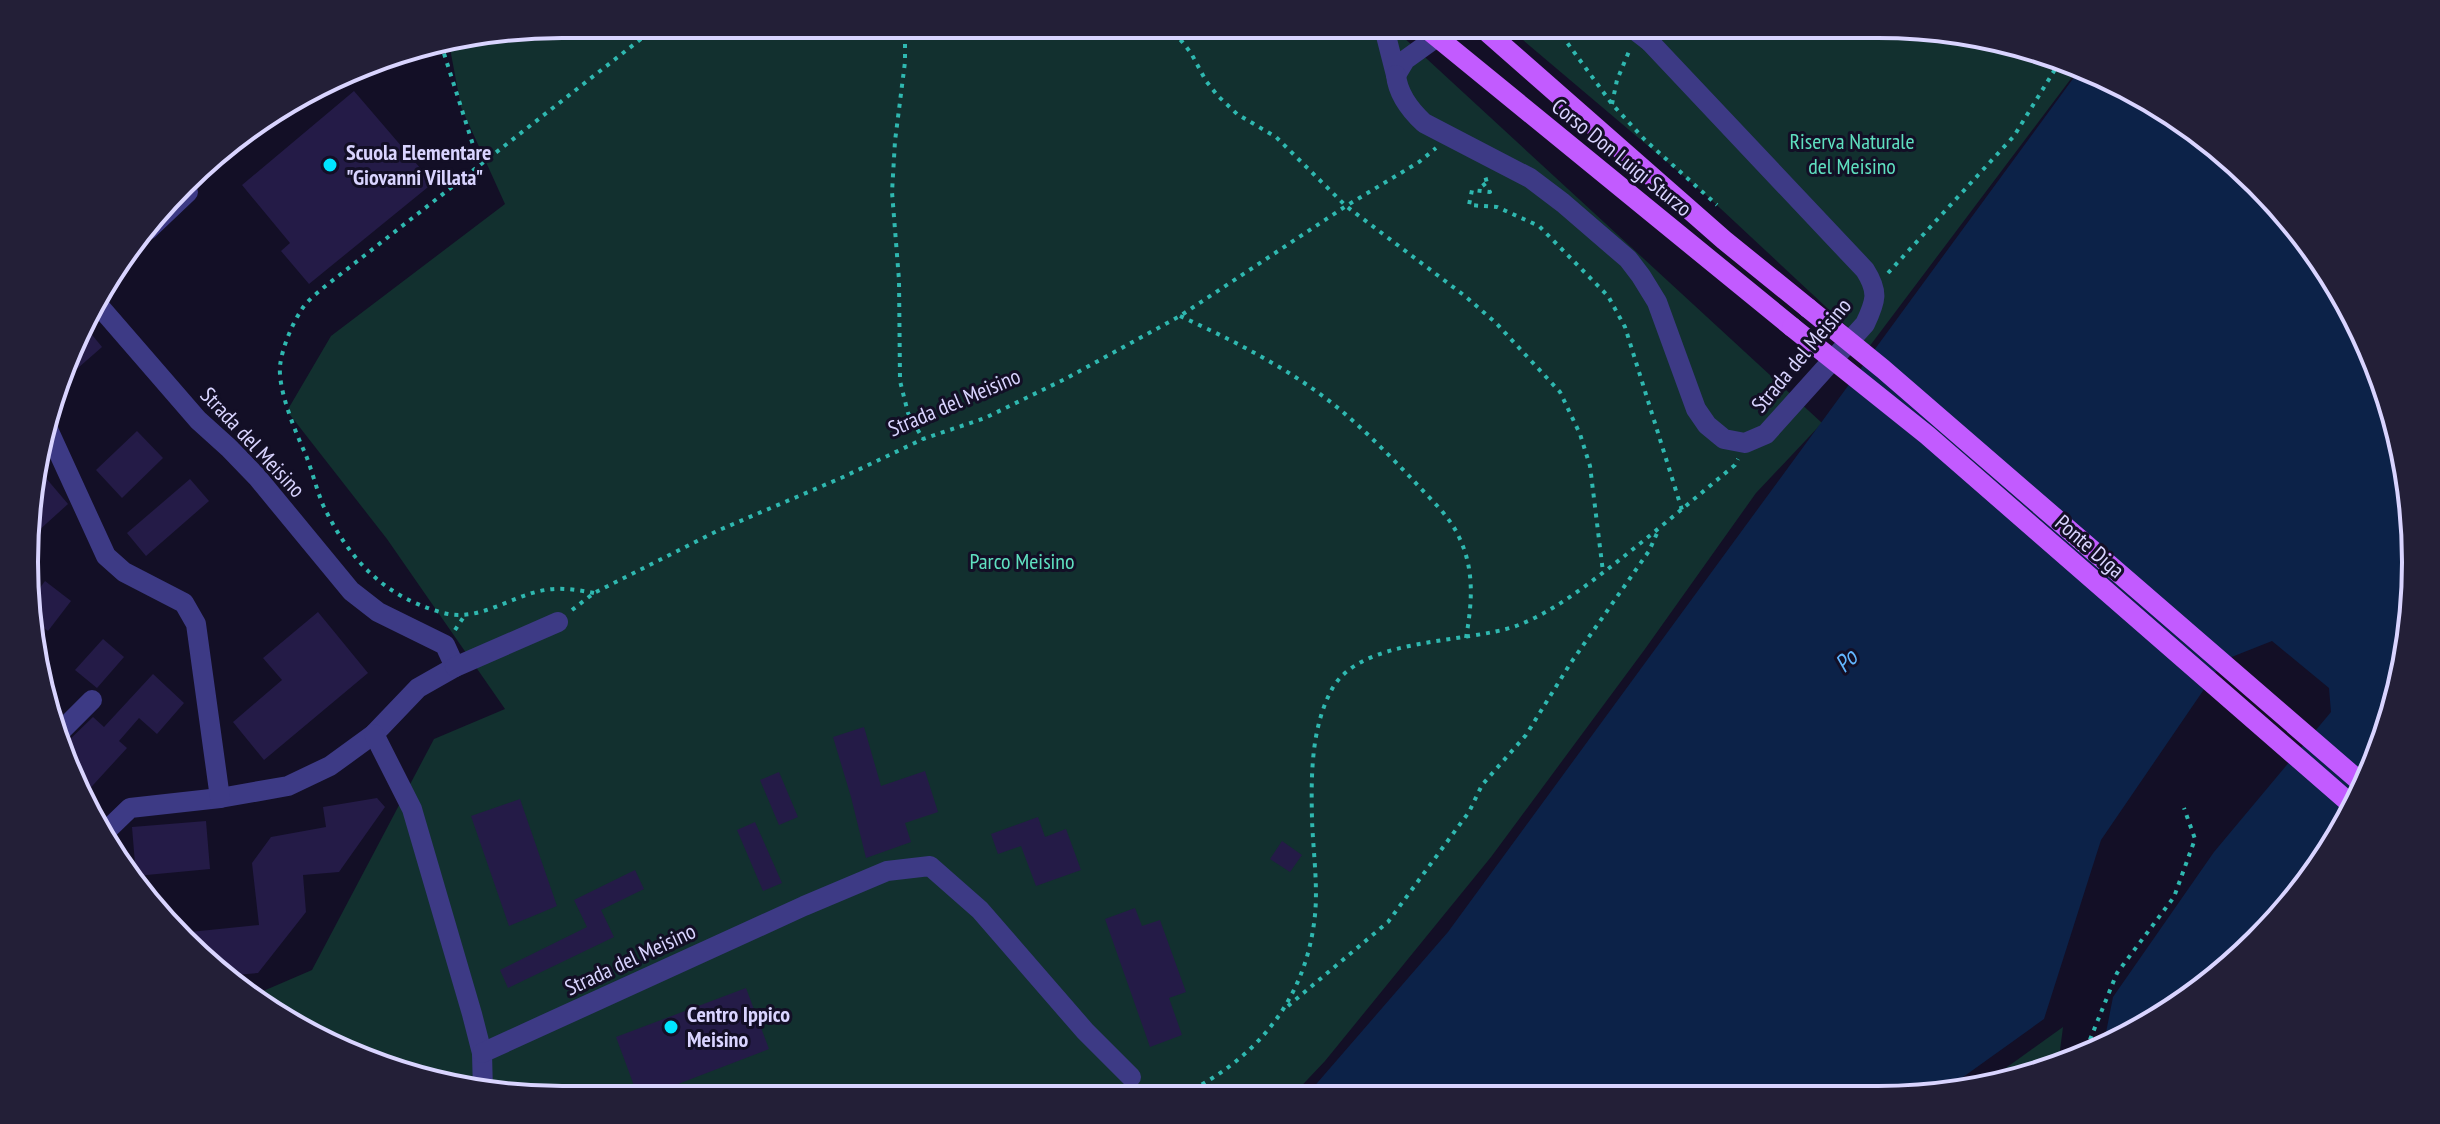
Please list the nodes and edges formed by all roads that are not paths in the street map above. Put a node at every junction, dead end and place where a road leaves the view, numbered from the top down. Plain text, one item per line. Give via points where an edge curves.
1 (1387, 38) edge
2 (1423, 38) edge
3 (1439, 38) edge
4 (1494, 38) edge
5 (1643, 38) edge
6 (1396, 75) junction
7 (1808, 308) joint
8 (103, 310) edge
9 (1792, 327) joint
10 (53, 440) edge
11 (558, 622) road end
12 (455, 667) junction
13 (92, 700) dead end
14 (65, 727) edge
15 (374, 734) junction
16 (2355, 778) edge
17 (220, 798) junction
18 (2345, 799) edge
19 (110, 827) edge
20 (482, 1053) junction
21 (1131, 1077) dead end
22 (483, 1080) edge

1 - 6 street
2 - 6 street
3 - 9 main road, Corso Don Luigi Sturzo
4 - 7 main road, Corso Don Luigi Sturzo
5 - 6 street, Strada del Meisino via 1876,287 1865,324 1766,434 1745,443 1724,439 1696,409 1657,302 1628,259 1530,178 1424,123 1402,96
7 - 16 main road, Ponte Diga, bridge
8 - 12 street, Strada del Meisino via 198,420 257,477 351,591 378,612 445,645
9 - 18 main road, Ponte Diga, bridge via 1927,435
10 - 17 street via 106,556 124,572 184,603 196,624
11 - 12 street
12 - 15 street via 418,688
13 - 14 street
15 - 17 street via 330,766 288,786
15 - 20 street via 412,809
17 - 19 street via 130,808
20 - 21 street, Strada del Meisino via 887,871 930,866 980,910
20 - 22 street

